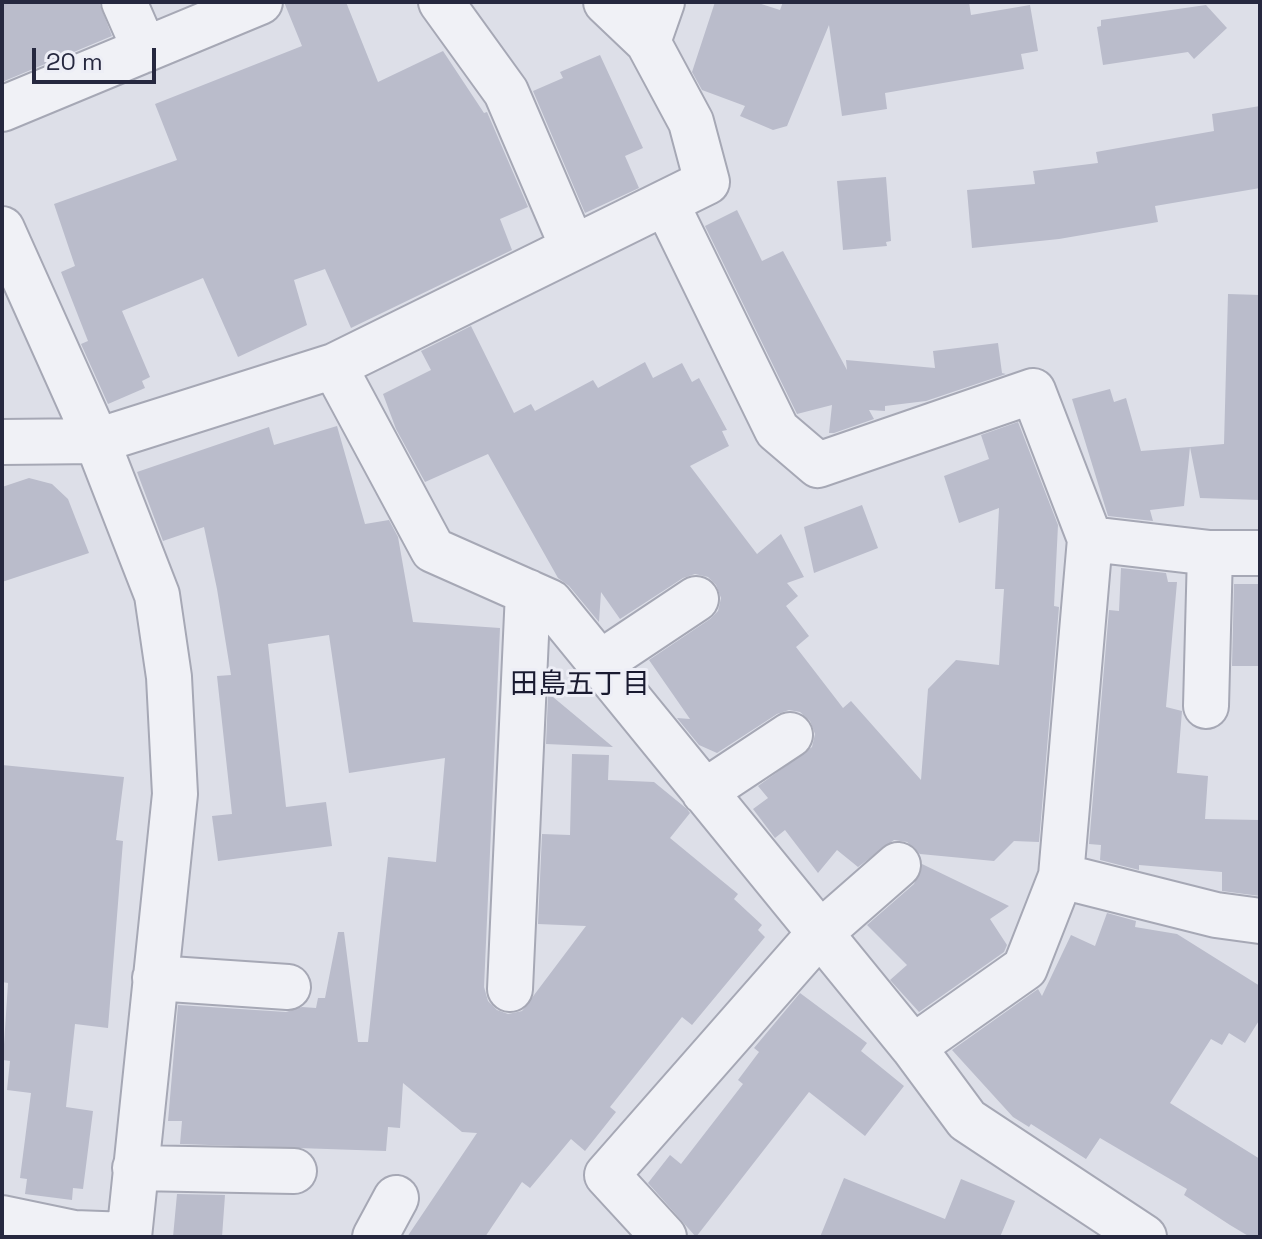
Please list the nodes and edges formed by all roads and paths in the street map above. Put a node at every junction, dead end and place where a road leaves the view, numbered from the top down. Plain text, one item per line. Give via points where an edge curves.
1 (124, 2) edge
2 (260, 2) edge
3 (441, 2) edge
4 (606, 2) edge
5 (662, 2) edge
6 (648, 42) junction
7 (145, 50) junction
8 (2, 109) edge
9 (666, 203) junction
10 (2, 229) edge
11 (573, 248) junction
12 (334, 366) junction
13 (97, 441) junction
14 (2, 442) edge
15 (1090, 539) junction
16 (1210, 553) junction
17 (1260, 553) edge
18 (528, 592) junction
19 (696, 599) dead end
20 (600, 663) junction
21 (1206, 706) dead end
22 (790, 735) dead end
23 (704, 792) junction
24 (898, 865) dead end
25 (1061, 876) junction
26 (1260, 921) edge
27 (818, 935) junction
28 (155, 978) junction
29 (288, 987) dead end
30 (510, 989) dead end
31 (913, 1047) junction
32 (135, 1168) junction
33 (294, 1171) dead end
34 (396, 1198) dead end
35 (2, 1218) edge
36 (129, 1236) edge
37 (375, 1237) edge
38 (664, 1237) edge
39 (1144, 1237) edge

1 - 7 street
2 - 7 street
3 - 11 street via 506,92
4 - 6 street
5 - 6 street
6 - 9 street via 691,122 707,182
7 - 8 street
9 - 11 street
9 - 15 street via 777,430 818,465 1033,391
10 - 13 street
11 - 12 street
12 - 13 street
12 - 18 street via 433,550
13 - 14 street
13 - 28 street via 157,595 169,677 175,794
15 - 16 street
15 - 25 street
16 - 17 street
16 - 21 street
18 - 20 street via 550,602
18 - 30 street
19 - 20 street
20 - 23 street
22 - 23 street
23 - 27 street
24 - 27 street
25 - 26 street
25 - 31 street via 1025,968
27 - 31 street
27 - 38 street via 607,1175
28 - 29 street
28 - 32 street
31 - 39 street via 967,1120
32 - 33 street
32 - 36 street
34 - 37 street
35 - 36 street via 74,1233

